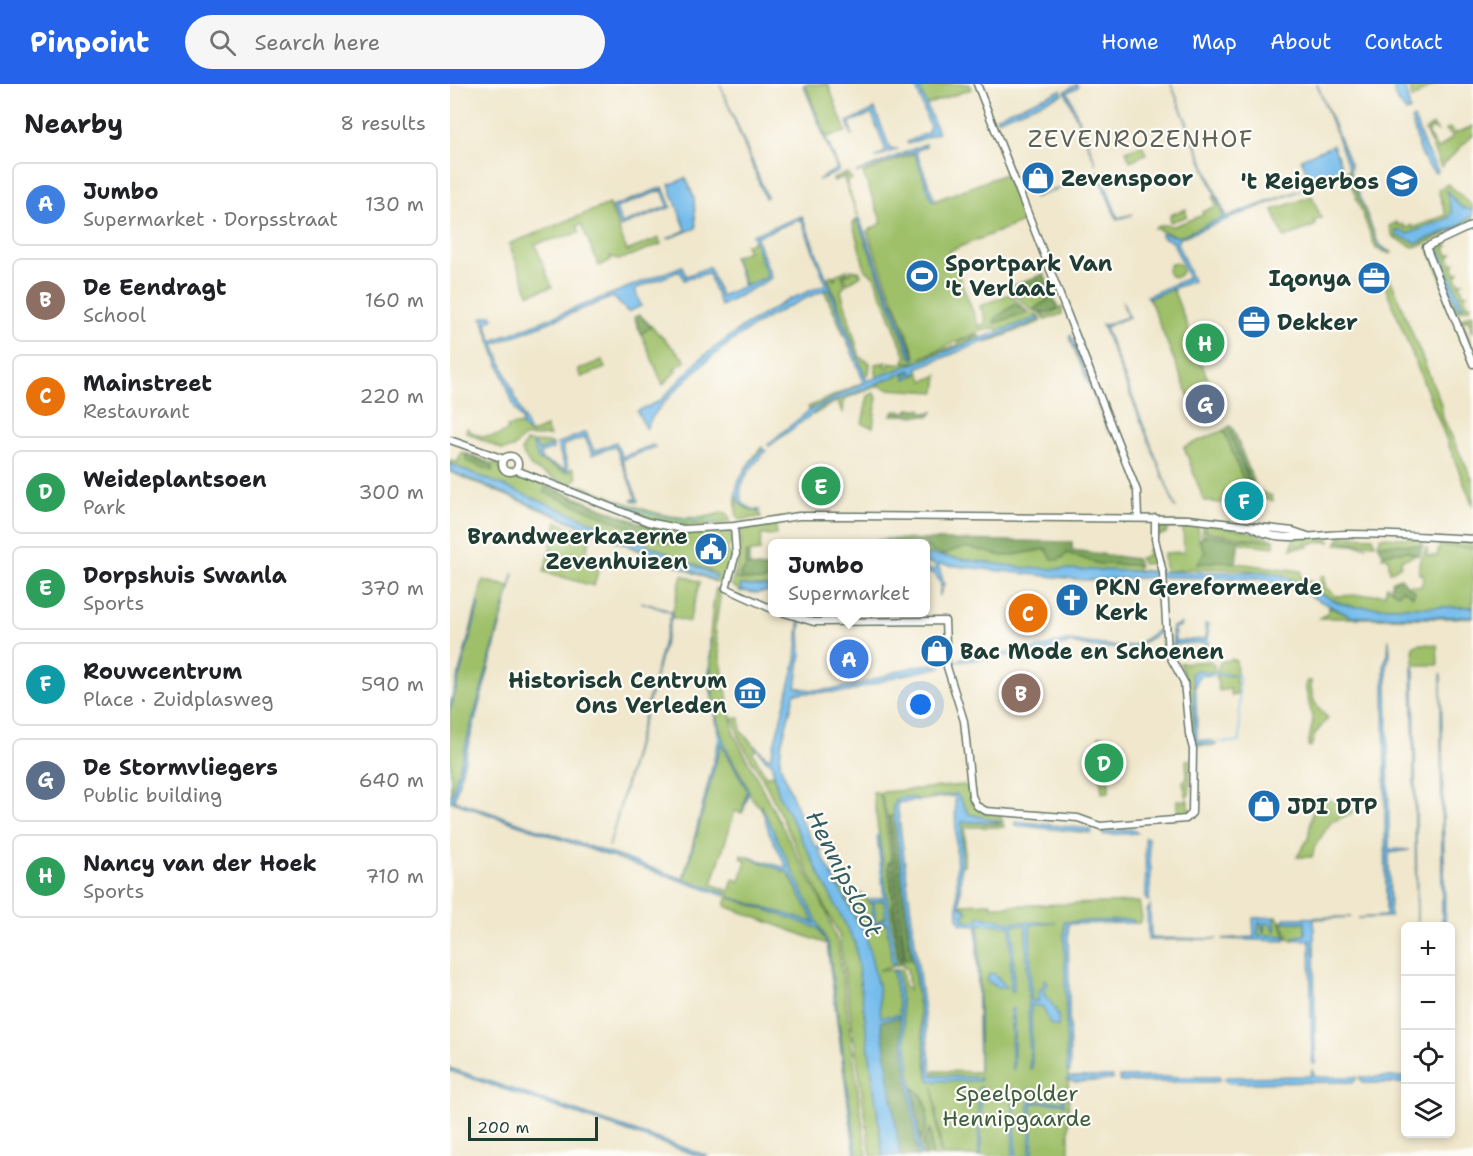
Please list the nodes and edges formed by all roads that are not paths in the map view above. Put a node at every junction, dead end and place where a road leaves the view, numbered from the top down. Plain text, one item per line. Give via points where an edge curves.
1 (976, 84) edge
2 (1473, 225) edge
3 (1473, 364) edge
4 (450, 440) edge
5 (503, 461) junction
6 (517, 468) junction
7 (1138, 518) junction
8 (1155, 518) junction
9 (734, 526) junction
10 (1473, 539) edge
11 (768, 607) edge
12 (795, 617) edge

1 - 7 street via 1137,491
2 - 3 street via 1426,247
4 - 5 street
5 - 6 street via 506,471
5 - 6 street via 513,457
6 - 9 street via 656,524 696,529
7 - 8 street
7 - 9 street via 799,516
8 - 10 street via 1196,519 1308,536
8 - 12 street via 1168,653 1184,682 1193,749 1189,818 1100,826 1078,818 992,812 977,806 972,796 964,721 947,667 945,621
9 - 11 street via 735,560 726,588

